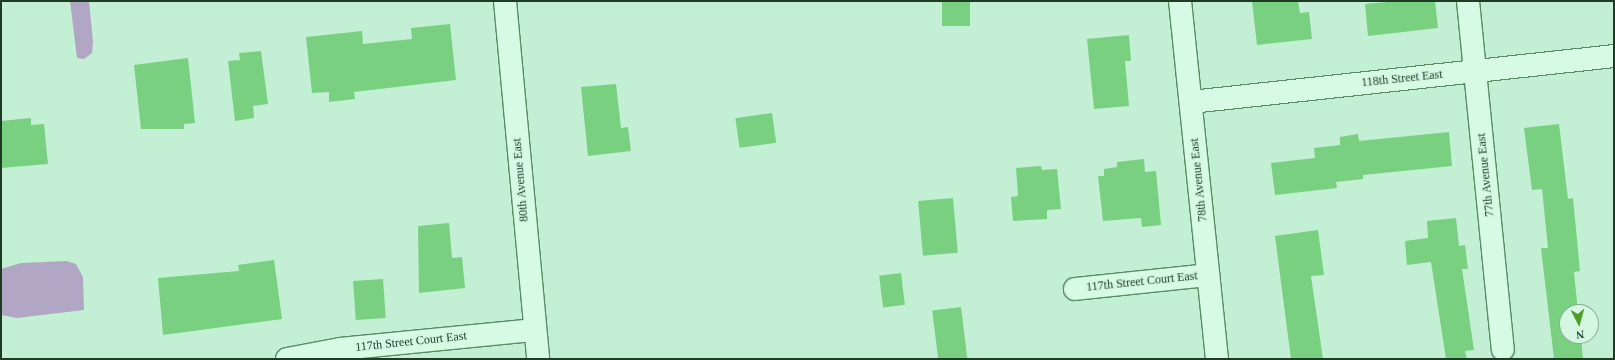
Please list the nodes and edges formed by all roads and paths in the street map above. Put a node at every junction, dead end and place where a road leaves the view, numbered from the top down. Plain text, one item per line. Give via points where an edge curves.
1 (505, 1) edge
2 (1180, 1) edge
3 (1468, 1) edge
4 (1614, 56) edge
5 (1475, 71) junction
6 (1191, 102) junction
7 (1208, 274) junction
8 (1075, 289) dead end
9 (535, 330) junction
10 (1503, 349) dead end
11 (287, 359) edge
12 (538, 359) edge
13 (1216, 359) edge

1 - 9 street, 80th Avenue East
2 - 6 street, 78th Avenue East
3 - 5 street, 77th Avenue East
4 - 5 street, 118th Street East
5 - 6 street, 118th Street East
5 - 10 street, 77th Avenue East
6 - 7 street, 78th Avenue East
7 - 8 street, 117th Street Court East
7 - 13 street, 78th Avenue East
9 - 11 street, 117th Street Court East via 340,349
9 - 12 street, 80th Avenue East

